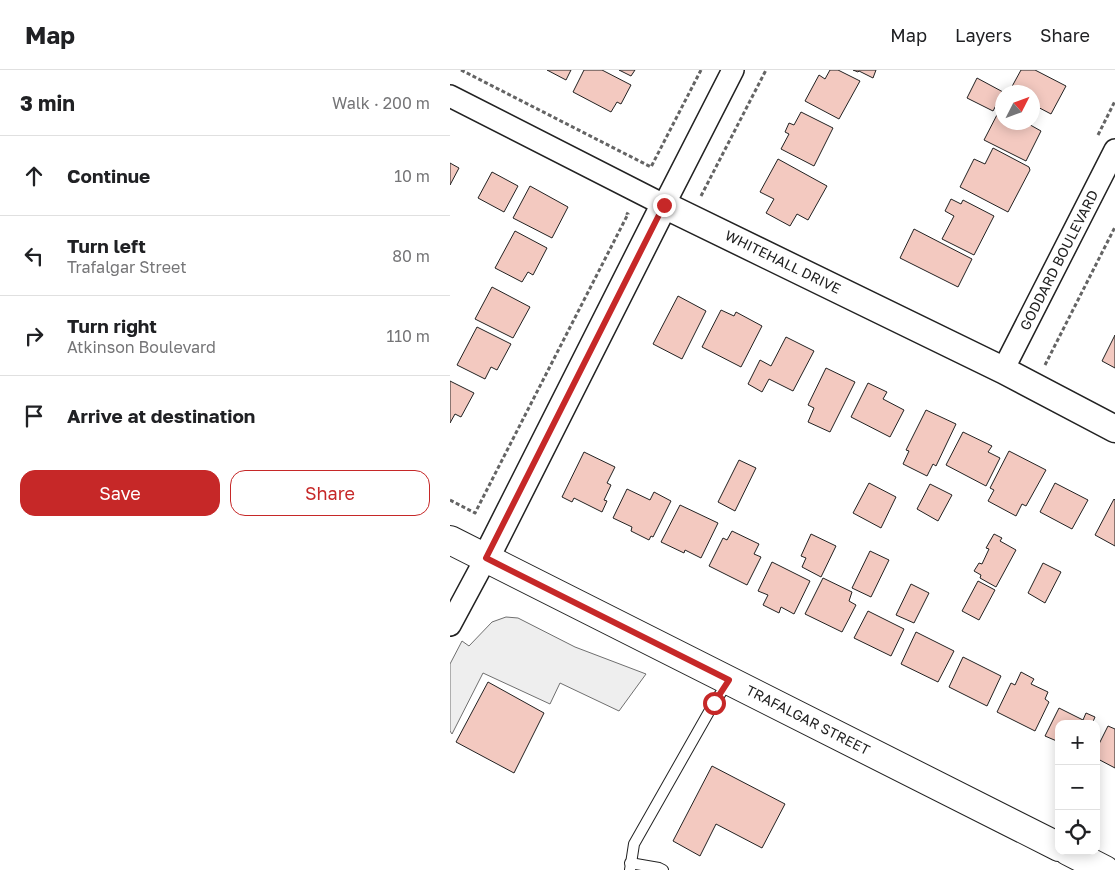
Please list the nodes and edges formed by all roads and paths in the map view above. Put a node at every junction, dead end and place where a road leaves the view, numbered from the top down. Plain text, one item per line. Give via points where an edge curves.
1 (460, 70) edge
2 (701, 70) edge
3 (733, 70) edge
4 (766, 70) edge
5 (450, 96) edge
6 (1115, 101) edge
7 (1098, 136) dead end
8 (1115, 150) edge
9 (701, 196) dead end
10 (664, 205) junction
11 (628, 214) dead end
12 (1115, 227) edge
13 (1043, 369) dead end
14 (1003, 370) junction
15 (1115, 429) edge
16 (450, 500) edge
17 (450, 540) edge
18 (486, 558) junction
19 (450, 625) edge
20 (729, 680) junction
21 (1055, 845) edge
22 (1076, 855) edge
23 (630, 866) edge
24 (662, 870) edge
25 (1105, 870) edge

1 - 2 path via 651,167
3 - 10 street
4 - 9 path
5 - 10 street, WHITEHALL DRIVE
6 - 7 path
8 - 14 street, GODDARD BOULEVARD
10 - 14 street, WHITEHALL DRIVE
10 - 18 street
11 - 16 path via 475,513
12 - 13 path
14 - 15 street, WHITEHALL DRIVE
17 - 18 main road, TRAFALGAR STREET
18 - 19 street
18 - 20 main road, TRAFALGAR STREET
20 - 21 main road, TRAFALGAR STREET
20 - 23 lane via 634,844
22 - 25 main road
23 - 24 lane

